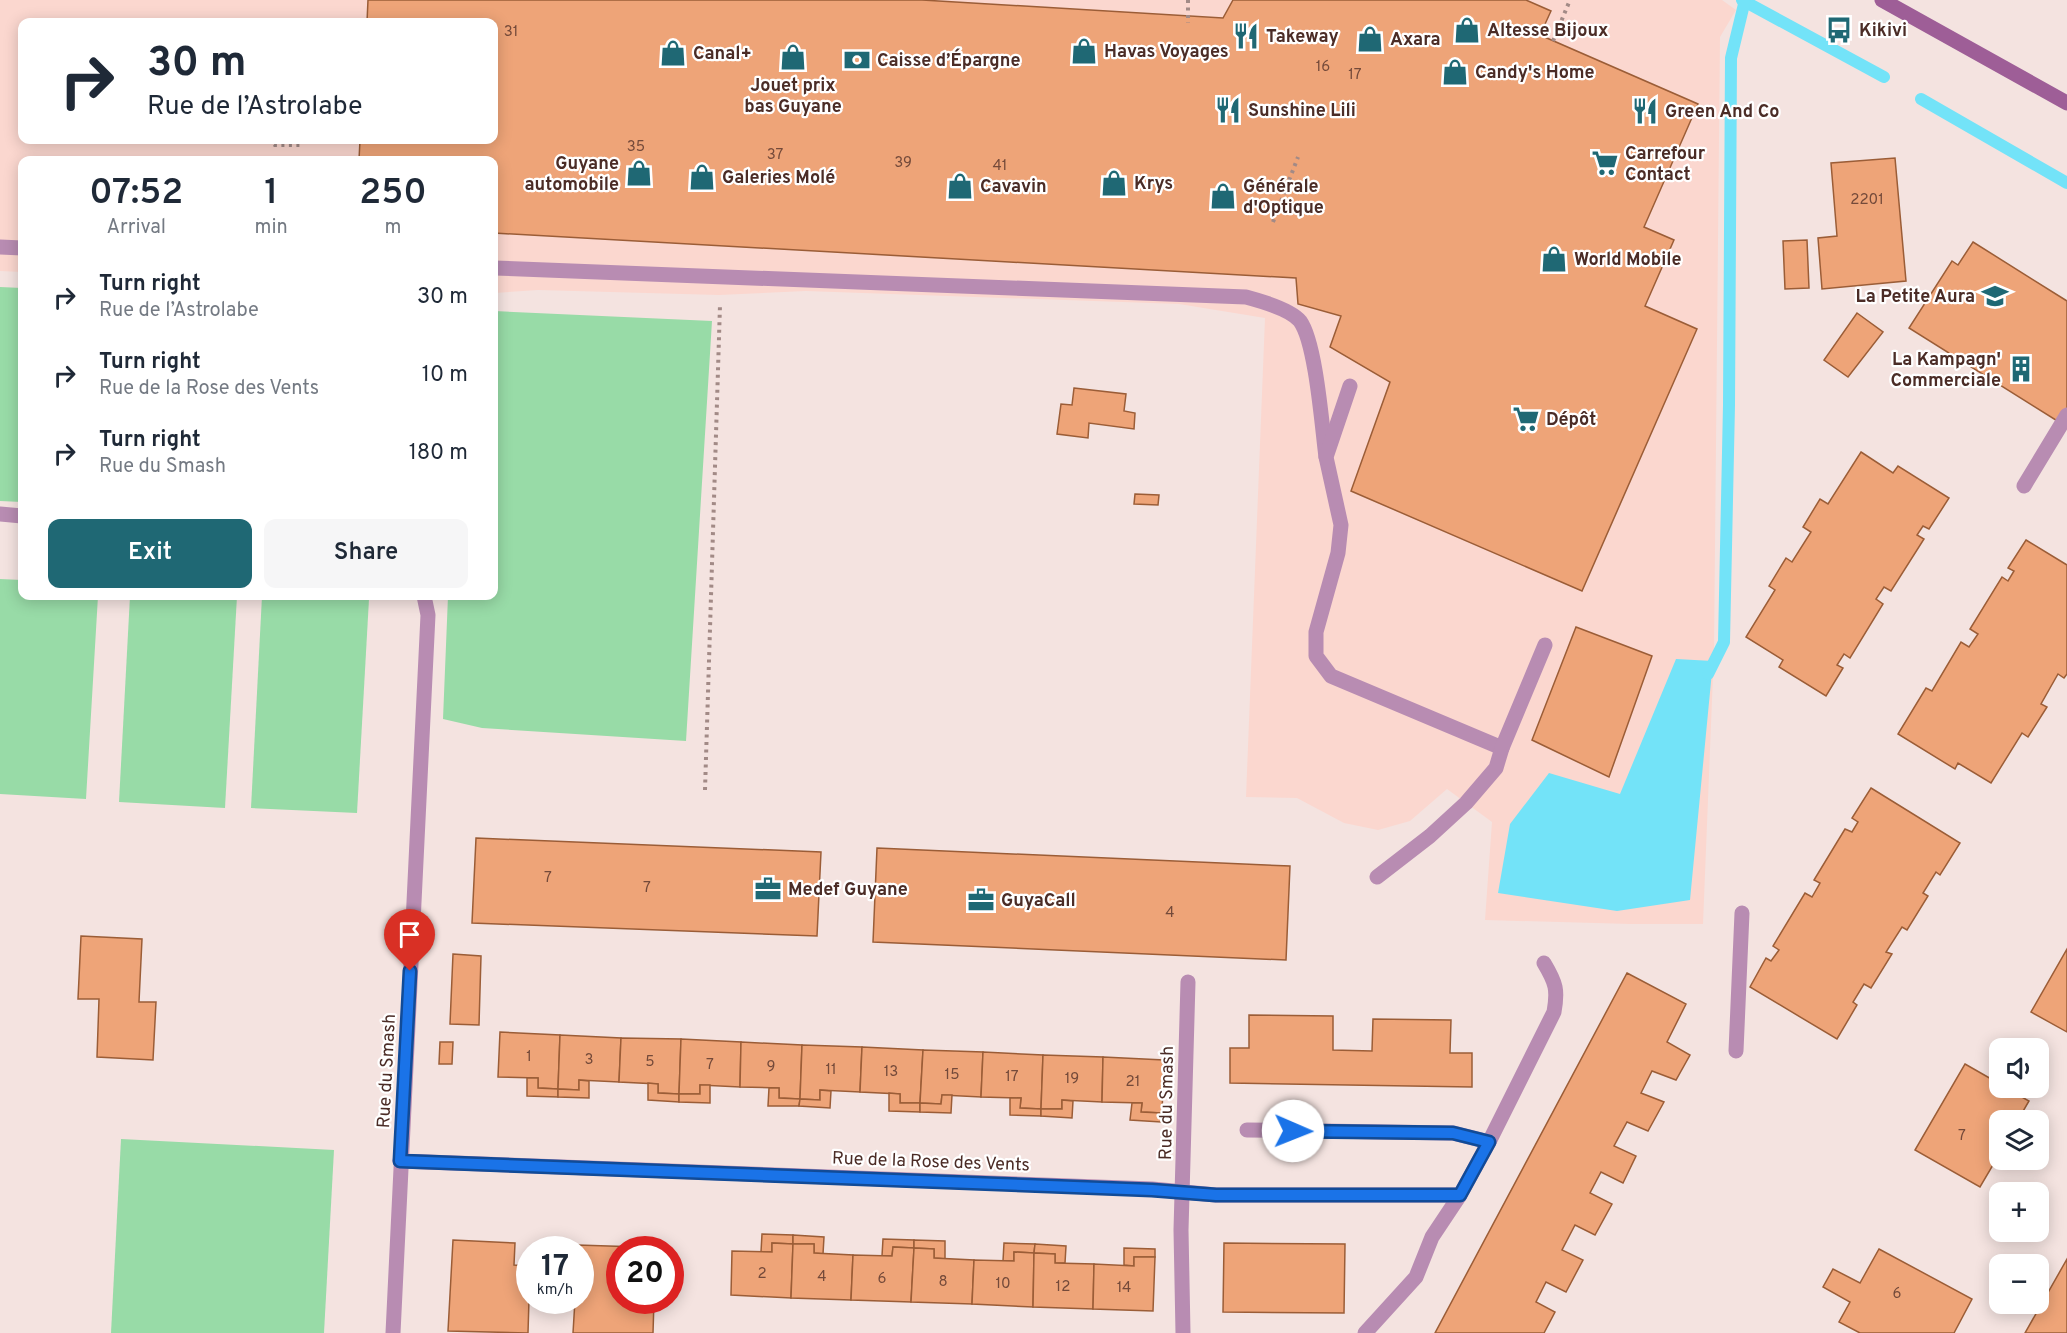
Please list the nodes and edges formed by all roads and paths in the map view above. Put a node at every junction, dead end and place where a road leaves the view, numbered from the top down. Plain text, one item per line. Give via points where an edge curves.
1 (1188, 0) edge
2 (1570, 0) edge
3 (1882, 0) edge
4 (1188, 23) dead end
5 (1552, 41) dead end
6 (2067, 103) edge
7 (274, 144) edge
8 (300, 144) edge
9 (1298, 157) dead end
10 (1273, 222) dead end
11 (0, 247) edge
12 (18, 248) edge
13 (498, 268) edge
14 (722, 277) junction
15 (1350, 386) dead end
16 (2067, 415) edge
17 (1326, 457) junction
18 (2024, 486) dead end
19 (0, 514) edge
20 (18, 516) edge
21 (425, 600) edge
22 (1545, 645) dead end
23 (1502, 748) junction
24 (705, 790) dead end
25 (1377, 877) dead end
26 (1743, 913) dead end
27 (1544, 963) dead end
28 (1188, 982) dead end
29 (1736, 1051) dead end
30 (1247, 1130) dead end
31 (1489, 1142) junction
32 (400, 1161) junction
33 (1182, 1191) junction
34 (1460, 1195) junction
35 (393, 1333) edge
36 (1183, 1333) edge
37 (1365, 1333) edge

1 - 4 path
2 - 5 path
3 - 6 main road
7 - 8 path
9 - 10 path
11 - 12 street
13 - 14 street
14 - 17 street via 1246,297 1273,304 1299,321 1310,346
14 - 24 path
15 - 17 street
16 - 18 street
17 - 23 street via 1341,525 1338,553 1316,632 1316,656 1331,676
19 - 20 street
21 - 32 street, Rue du Smash via 428,615
22 - 23 street
23 - 25 street via 1496,768 1466,802
26 - 29 street
27 - 31 street via 1557,992 1554,1012
28 - 33 street, Rue du Smash
30 - 31 street via 1453,1133
31 - 34 street
32 - 33 street, Rue de la Rose des Vents
32 - 35 street, Rue du Smash
33 - 34 street, Rue de la Rose des Vents via 1216,1195
33 - 36 street, Rue du Smash
34 - 37 street via 1432,1237 1416,1277

